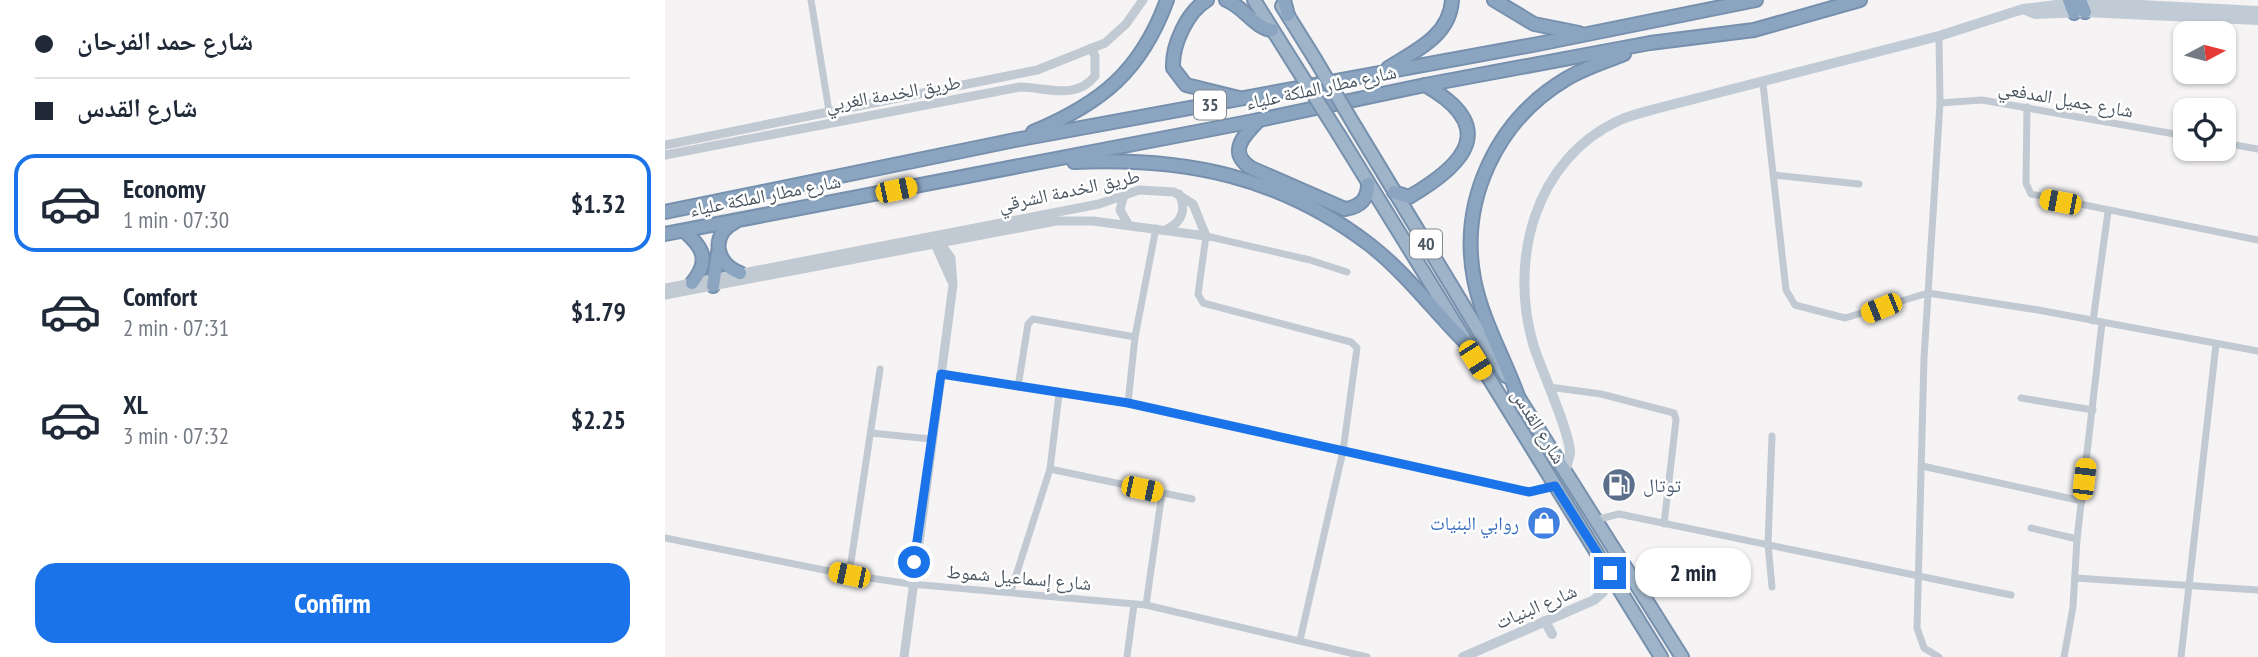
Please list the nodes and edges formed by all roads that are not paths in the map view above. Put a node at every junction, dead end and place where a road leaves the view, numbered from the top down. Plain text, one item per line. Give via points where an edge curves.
1 (811, 0) edge
2 (1143, 0) edge
3 (1167, 0) edge
4 (1207, 0) edge
5 (1226, 0) edge
6 (1254, 0) edge
7 (1281, 0) edge
8 (1453, 0) edge
9 (1494, 0) edge
10 (1756, 0) edge
11 (1860, 0) edge
12 (2076, 5) edge
13 (2258, 11) edge
14 (2258, 20) edge
15 (1272, 30) junction
16 (1583, 34) junction
17 (1939, 36) junction
18 (1650, 43) junction
19 (1091, 48) junction
20 (1381, 72) junction
21 (1763, 84) junction
22 (1425, 85) junction
23 (951, 94) junction
24 (1242, 99) junction
25 (1940, 103) junction
26 (2027, 107) junction
27 (829, 111) junction
28 (1259, 120) junction
29 (2173, 134) edge
30 (1015, 140) junction
31 (665, 145) edge
32 (2236, 145) edge
33 (2258, 149) edge
34 (665, 155) edge
35 (1018, 165) junction
36 (1774, 175) junction
37 (1368, 184) junction
38 (1859, 184) dead end
39 (1394, 192) junction
40 (1124, 194) junction
41 (1179, 194) junction
42 (665, 212) edge
43 (2108, 212) junction
44 (740, 219) junction
45 (1128, 224) junction
46 (1161, 229) junction
47 (684, 231) junction
48 (665, 234) edge
49 (1206, 236) junction
50 (2258, 240) edge
51 (936, 241) junction
52 (718, 249) junction
53 (1347, 272) dead end
54 (740, 273) junction
55 (714, 282) junction
56 (692, 283) junction
57 (665, 288) edge
58 (1928, 293) junction
59 (665, 295) edge
60 (2093, 321) junction
61 (2102, 323) junction
62 (1135, 337) junction
63 (1466, 343) junction
64 (2216, 344) junction
65 (2258, 351) edge
66 (880, 369) dead end
67 (941, 374) junction
68 (1019, 387) junction
69 (1549, 387) junction
70 (1059, 394) junction
71 (2021, 398) dead end
72 (1519, 399) junction
73 (1128, 403) junction
74 (2092, 411) junction
75 (871, 433) junction
76 (1772, 436) dead end
77 (931, 439) junction
78 (1343, 451) junction
79 (1922, 466) junction
80 (1050, 469) junction
81 (1565, 474) junction
82 (1555, 486) junction
83 (1162, 493) junction
84 (1192, 499) dead end
85 (2082, 502) junction
86 (1595, 520) junction
87 (1664, 524) junction
88 (2031, 528) dead end
89 (665, 538) edge
90 (2077, 539) junction
91 (1768, 544) junction
92 (1610, 573) junction
93 (849, 575) junction
94 (1919, 577) junction
95 (2075, 578) junction
96 (911, 584) junction
97 (2192, 585) junction
98 (1772, 587) dead end
99 (2258, 590) edge
100 (1011, 591) junction
101 (2011, 595) dead end
102 (1134, 604) junction
103 (1146, 605) junction
104 (1545, 621) junction
105 (1552, 634) dead end
106 (1300, 639) junction
107 (904, 657) edge
108 (1127, 657) edge
109 (1367, 657) edge
110 (1463, 657) edge
111 (1661, 657) edge
112 (1682, 657) edge
113 (1939, 657) edge
114 (2064, 657) edge
115 (2181, 657) edge

1 - 27 street
2 - 19 street, طريق الخدمة الغربي via 1116,33
3 - 30 highway via 1150,40 1122,78 1083,108
4 - 24 highway via 1193,12 1183,31 1173,68 1186,85
5 - 15 highway
6 - 15 highway, شارع القدس / 40
7 - 39 highway, شارع القدس / 40, bridge
8 - 20 highway via 1448,19 1434,37
9 - 16 highway via 1534,24
10 - 16 highway, شارع مطار الملكة علياء / 35
11 - 18 highway, شارع مطار الملكة علياء / 35 via 1754,30
12 - 13 main road
12 - 14 main road
12 - 17 main road via 2023,9
15 - 37 highway, شارع القدس / 40, bridge
16 - 20 highway, شارع مطار الملكة علياء / 35
17 - 21 main road
17 - 25 street
18 - 22 highway, شارع مطار الملكة علياء / 35
18 - 72 highway via 1586,68 1548,91 1501,139 1483,177 1472,221 1474,280
19 - 23 street, طريق الخدمة الغربي via 1037,70
19 - 23 street, طريق الخدمة الغربي via 1095,76 1081,88 1053,92 1020,87
20 - 24 highway, شارع مطار الملكة علياء / 35
21 - 36 street
21 - 69 main road via 1622,118 1592,137 1560,167 1543,192 1533,221 1525,272 1526,309
22 - 28 highway, شارع مطار الملكة علياء / 35
22 - 39 highway via 1456,106 1465,120 1468,138 1454,164 1436,181 1409,197
23 - 27 street, طريق الخدمة الغربي
23 - 34 street, طريق الخدمة الغربي
24 - 30 highway, شارع مطار الملكة علياء / 35
25 - 26 street, شارع جميل المدفعي via 1982,100
25 - 58 street
26 - 29 street, شارع جميل المدفعي
26 - 43 street via 2026,183 2031,194
27 - 31 street, طريق الخدمة الغربي
28 - 35 highway, شارع مطار الملكة علياء / 35
28 - 37 highway via 1238,148 1251,168 1345,209 1360,204
30 - 42 highway, شارع مطار الملكة علياء / 35
32 - 33 street
35 - 44 highway, شارع مطار الملكة علياء / 35
35 - 63 highway via 1137,160 1185,165 1280,191 1329,216 1371,245
36 - 38 street
36 - 58 street via 1786,290 1795,305 1845,318
37 - 63 highway, شارع القدس / 40
39 - 72 highway, شارع القدس / 40
40 - 41 street, طريق الخدمة الشرقي via 1146,189
40 - 45 street via 1120,210
40 - 51 street, طريق الخدمة الشرقي
41 - 46 street via 1182,212 1176,223
41 - 49 street via 1193,204
43 - 50 street
43 - 60 street
44 - 47 highway, شارع مطار الملكة علياء / 35
44 - 52 highway via 725,228
45 - 46 street, طريق الخدمة الشرقي
45 - 51 street, طريق الخدمة الشرقي via 1070,220
46 - 49 street, طريق الخدمة الشرقي
46 - 62 street
47 - 48 highway, شارع مطار الملكة علياء / 35
47 - 56 highway via 699,243 704,256 702,270
49 - 53 street
49 - 78 street via 1198,294 1203,303 1351,342 1357,348
51 - 54 street, طريق الخدمة الشرقي
51 - 55 street, طريق الخدمة الشرقي
51 - 67 street via 953,285
52 - 54 highway via 725,265
52 - 55 highway
54 - 55 street, طريق الخدمة الشرقي
55 - 56 street, طريق الخدمة الشرقي
55 - 59 street, طريق الخدمة الشرقي
56 - 57 street, طريق الخدمة الشرقي
58 - 60 street
58 - 79 street
60 - 61 street
61 - 64 street
61 - 74 street
62 - 68 street via 1033,319 1028,324
62 - 73 street
63 - 82 highway, شارع القدس / 40
64 - 65 street
64 - 97 street
66 - 75 street
67 - 68 street
67 - 77 street
68 - 70 street
69 - 81 main road via 1570,450
69 - 87 street via 1601,394 1674,413
70 - 73 street
70 - 80 street
71 - 74 street
72 - 81 highway, شارع القدس / 40
73 - 78 street
74 - 85 street
75 - 77 street
75 - 93 street
76 - 91 street
77 - 96 street
78 - 82 street via 1529,492
78 - 106 street
79 - 85 street
79 - 94 street
80 - 83 street
80 - 100 street
81 - 86 highway, شارع القدس / 40
82 - 92 highway, شارع القدس / 40
83 - 84 street
83 - 103 street
85 - 90 street
86 - 87 street via 1619,514
86 - 112 highway, شارع القدس / 40
87 - 91 street
88 - 90 street
89 - 93 street, شارع إسماعيل شموط
90 - 95 street
91 - 94 street
91 - 98 street
92 - 104 main road, شارع البنيات via 1599,596
92 - 111 highway, شارع القدس / 40
93 - 96 street, شارع إسماعيل شموط
94 - 101 street
94 - 113 street via 1920,641
95 - 97 street
95 - 114 street
96 - 100 street, شارع إسماعيل شموط
96 - 107 street
97 - 99 street
97 - 115 street
100 - 102 street, شارع إسماعيل شموط
102 - 103 street, شارع إسماعيل شموط
102 - 108 street
103 - 106 street, شارع إسماعيل شموط
104 - 105 main road
104 - 110 main road, شارع البنيات
106 - 109 street, شارع إسماعيل شموط

